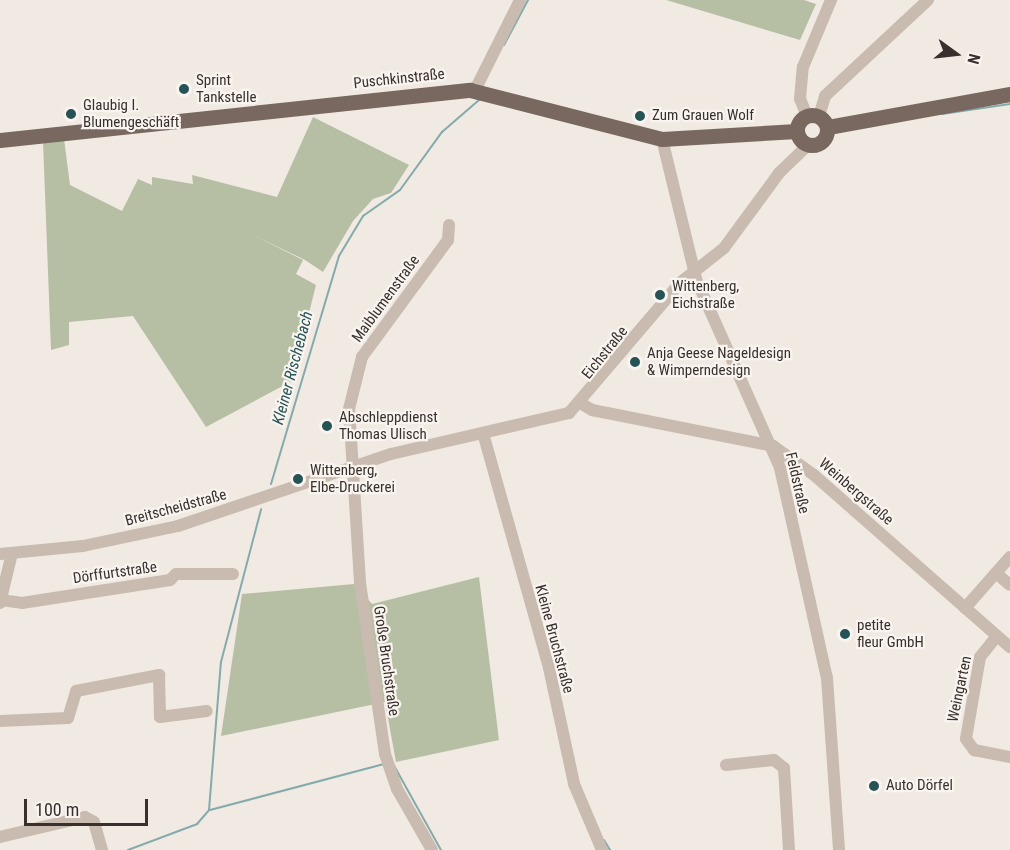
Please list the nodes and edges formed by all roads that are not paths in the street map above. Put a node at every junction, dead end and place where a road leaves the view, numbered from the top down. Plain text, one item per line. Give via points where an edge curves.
1 (519, 0) edge
2 (831, 0) edge
3 (928, 0) edge
4 (480, 91) junction
5 (1010, 94) edge
6 (818, 120) junction
7 (797, 130) junction
8 (662, 139) junction
9 (0, 140) edge
10 (808, 145) junction
11 (449, 225) dead end
12 (694, 272) junction
13 (582, 404) junction
14 (483, 433) junction
15 (773, 446) junction
16 (353, 465) junction
17 (6, 554) edge
18 (1010, 557) edge
19 (996, 573) junction
20 (232, 574) dead end
21 (1010, 585) edge
22 (0, 601) edge
23 (965, 608) junction
24 (997, 636) junction
25 (1010, 647) edge
26 (207, 711) dead end
27 (0, 721) edge
28 (1010, 757) edge
29 (726, 765) dead end
30 (0, 837) edge
31 (102, 850) edge
32 (432, 850) edge
33 (602, 850) edge
34 (789, 850) edge
35 (839, 850) edge

1 - 4 street
2 - 6 street via 803,67 800,99
3 - 6 street via 822,99
4 - 8 main road, Puschkinstraße
4 - 9 main road, Puschkinstraße
5 - 6 main road
6 - 7 main road
6 - 10 main road via 823,142
7 - 8 main road, Puschkinstraße
7 - 10 main road
8 - 12 street, Feldstraße
10 - 12 street, Eichstraße via 779,173 724,248
11 - 16 street, Maiblumenstraße via 447,240 357,368 349,409
12 - 13 street, Eichstraße
12 - 15 street, Feldstraße
13 - 14 street, Eichstraße via 569,413
13 - 15 street, Weinbergstraße via 592,410
14 - 16 street, Eichstraße
14 - 33 street, Kleine Bruchstraße via 551,677 574,784
15 - 23 street, Weinbergstraße via 814,475
15 - 35 street, Feldstraße via 826,670
16 - 17 street, Breitscheidstraße via 178,526 83,546
16 - 32 street, Große Bruchstraße via 360,582 387,762
17 - 22 street, Dörffurtstraße
18 - 19 street
19 - 21 street
19 - 23 street
20 - 22 street, Dörffurtstraße via 176,574 170,580 22,603
23 - 24 street, Weinbergstraße
24 - 25 street, Weinbergstraße
24 - 28 street, Weingarten via 980,657 966,740 974,750
26 - 27 street via 160,717 159,675 76,691 68,718
29 - 34 street via 774,760 784,768
30 - 31 street via 79,817 97,828

